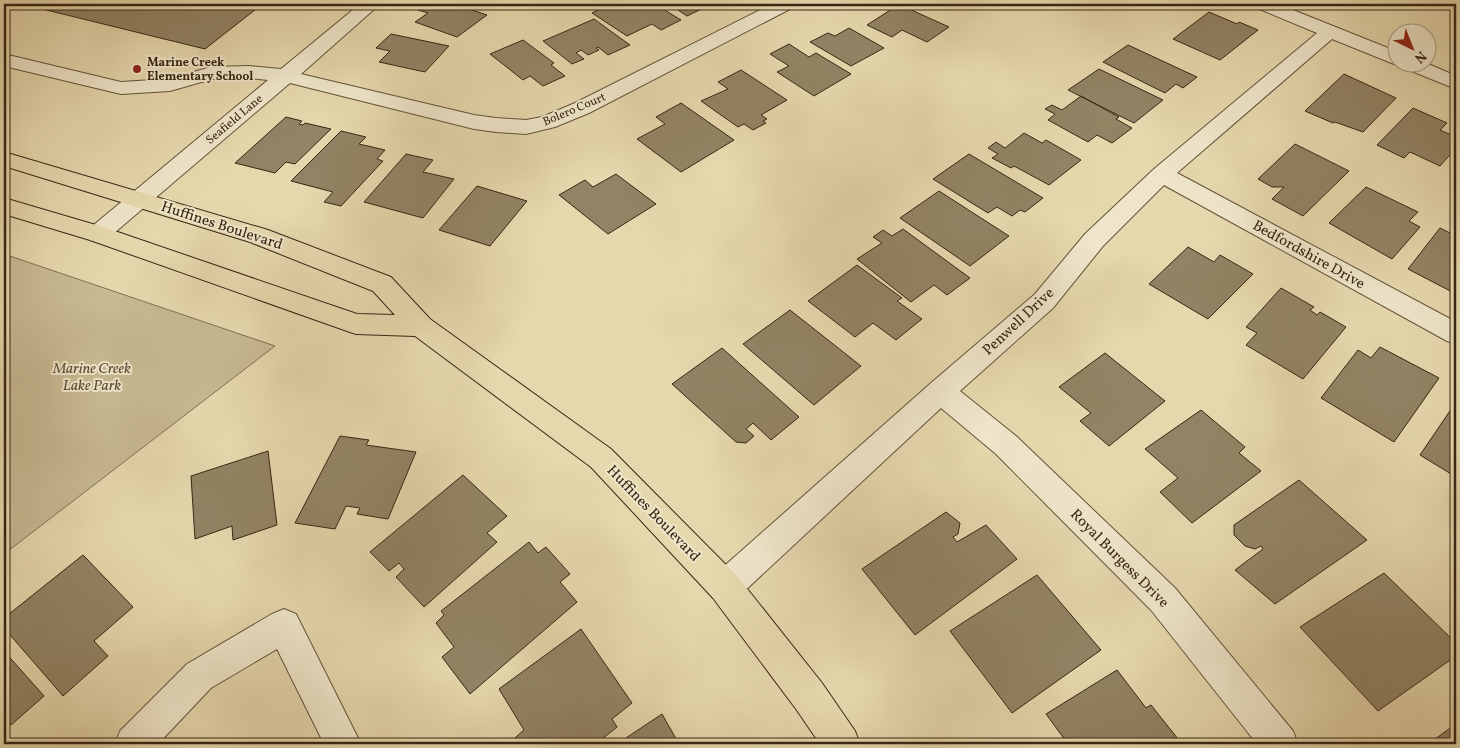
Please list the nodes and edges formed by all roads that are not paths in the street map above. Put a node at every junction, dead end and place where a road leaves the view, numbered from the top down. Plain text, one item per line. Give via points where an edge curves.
1 (371, 4) edge
2 (786, 4) edge
3 (1263, 4) edge
4 (1330, 31) junction
5 (1388, 55) edge
6 (4, 60) edge
7 (1430, 72) edge
8 (286, 76) junction
9 (1456, 83) edge
10 (4, 159) edge
11 (1162, 174) junction
12 (140, 199) junction
13 (4, 206) edge
14 (98, 234) junction
15 (421, 326) junction
16 (1456, 334) edge
17 (941, 391) junction
18 (725, 587) junction
19 (134, 744) edge
20 (342, 744) edge
21 (842, 744) edge
22 (1280, 744) edge

1 - 8 street, Seafield Lane
2 - 8 street, Bolero Court via 582,108 548,122 526,126 474,122
3 - 4 street
4 - 5 street
4 - 11 street, Penwell Drive
6 - 8 street, Bolero Court via 121,88 170,84 212,74 249,72
7 - 9 street
8 - 12 street, Seafield Lane
10 - 12 main road, Huffines Boulevard
11 - 16 street, Bedfordshire Drive
11 - 17 street, Penwell Drive via 1094,240 1044,301
12 - 14 street, Seafield Lane
12 - 15 main road, Huffines Boulevard via 260,236 382,284
13 - 14 main road
14 - 15 main road via 356,324
15 - 18 main road, Huffines Boulevard via 601,458
17 - 18 street, Penwell Drive
17 - 22 street, Royal Burgess Drive via 1006,445 1163,599
18 - 21 main road, Huffines Boulevard
19 - 20 street via 199,676 284,626

